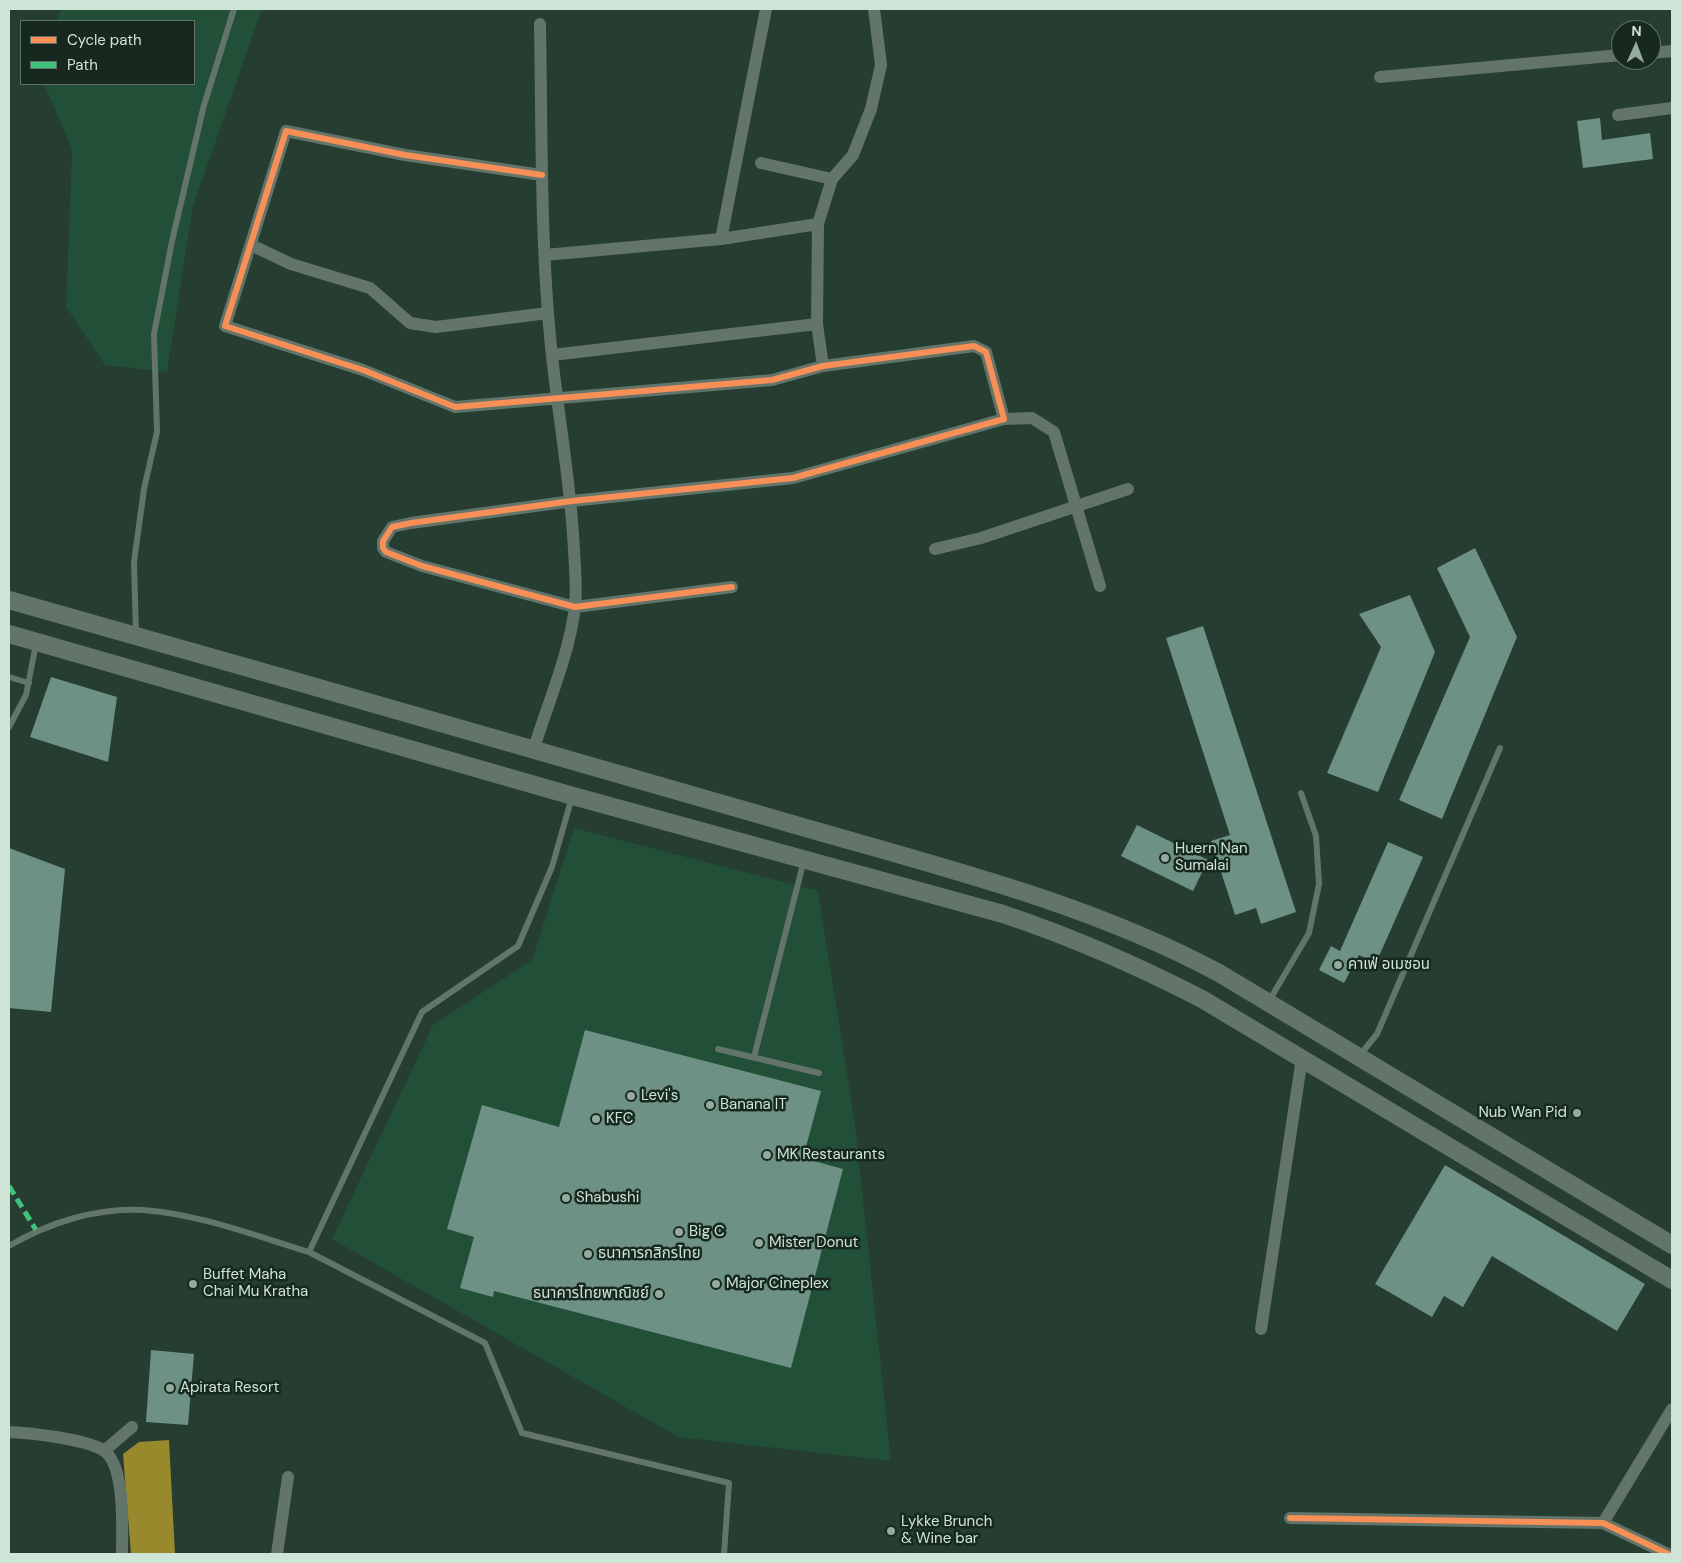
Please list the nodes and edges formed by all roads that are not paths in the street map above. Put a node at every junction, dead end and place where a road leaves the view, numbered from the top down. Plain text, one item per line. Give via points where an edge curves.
1 (234, 9) edge
2 (766, 9) edge
3 (874, 9) edge
4 (540, 24) dead end
5 (1611, 56) edge
6 (1380, 77) dead end
7 (1672, 108) edge
8 (1618, 115) dead end
9 (761, 163) dead end
10 (542, 175) junction
11 (832, 180) junction
12 (818, 224) junction
13 (721, 239) junction
14 (251, 245) junction
15 (545, 255) junction
16 (548, 313) junction
17 (816, 324) junction
18 (552, 355) junction
19 (822, 366) junction
20 (557, 399) junction
21 (1004, 420) junction
22 (1128, 489) dead end
23 (572, 501) junction
24 (1076, 507) junction
25 (935, 549) dead end
26 (1100, 586) dead end
27 (732, 587) dead end
28 (9, 600) edge
29 (575, 607) junction
30 (9, 634) edge
31 (136, 636) junction
32 (36, 642) junction
33 (9, 677) edge
34 (29, 683) junction
35 (9, 727) edge
36 (534, 748) junction
37 (1500, 748) dead end
38 (1301, 794) dead end
39 (573, 796) junction
40 (804, 860) junction
41 (1269, 1001) junction
42 (718, 1049) dead end
43 (1359, 1056) junction
44 (754, 1057) junction
45 (1302, 1058) junction
46 (819, 1073) dead end
47 (1672, 1245) edge
48 (9, 1246) edge
49 (309, 1252) junction
50 (1672, 1280) edge
51 (1261, 1329) dead end
52 (1672, 1409) edge
53 (132, 1427) dead end
54 (9, 1432) edge
55 (104, 1451) junction
56 (288, 1477) dead end
57 (1290, 1518) dead end
58 (1603, 1523) junction
59 (122, 1554) edge
60 (276, 1554) edge
61 (724, 1554) edge
62 (1668, 1554) edge

1 - 31 lane via 204,105 154,334 157,432 144,490 134,562
2 - 13 street
3 - 11 street via 881,65 871,109 853,156
4 - 10 street
5 - 6 street
7 - 8 street
9 - 11 street
10 - 14 street via 405,155 286,131
10 - 15 street
11 - 12 street
12 - 13 street
12 - 17 street
13 - 15 street
14 - 16 street via 291,264 370,288 410,323 436,327
14 - 20 street via 225,326 363,370 455,406
15 - 16 street
16 - 18 street
17 - 18 street
17 - 19 street
18 - 20 street
19 - 20 street via 772,380
19 - 21 street via 974,346 986,352
20 - 23 street
21 - 23 street via 793,478
21 - 24 street via 1032,418 1054,432
22 - 24 street
23 - 29 street
23 - 29 street via 411,523 392,528 383,541 383,548 422,566
24 - 25 street via 981,538
24 - 26 street
27 - 29 street
28 - 31 main road
29 - 36 street
30 - 32 main road
31 - 36 main road
32 - 34 lane
32 - 39 main road
33 - 34 lane
34 - 35 lane
36 - 41 main road via 1078,910 1176,951
37 - 43 lane via 1378,1034
38 - 41 lane via 1316,836 1318,884 1309,933
39 - 40 main road
39 - 49 lane via 552,867 518,946 422,1012
40 - 44 lane
40 - 45 main road via 1004,914 1069,937 1178,987
41 - 43 main road
42 - 44 lane
43 - 47 main road
44 - 46 lane
45 - 50 main road
45 - 51 street
48 - 49 lane via 36,1230 103,1212 143,1210 194,1219
49 - 61 lane via 484,1343 522,1433 729,1482
52 - 58 street
53 - 55 street
54 - 55 street via 34,1433
55 - 59 street via 112,1461 119,1482
56 - 60 street
57 - 58 street
58 - 62 street

